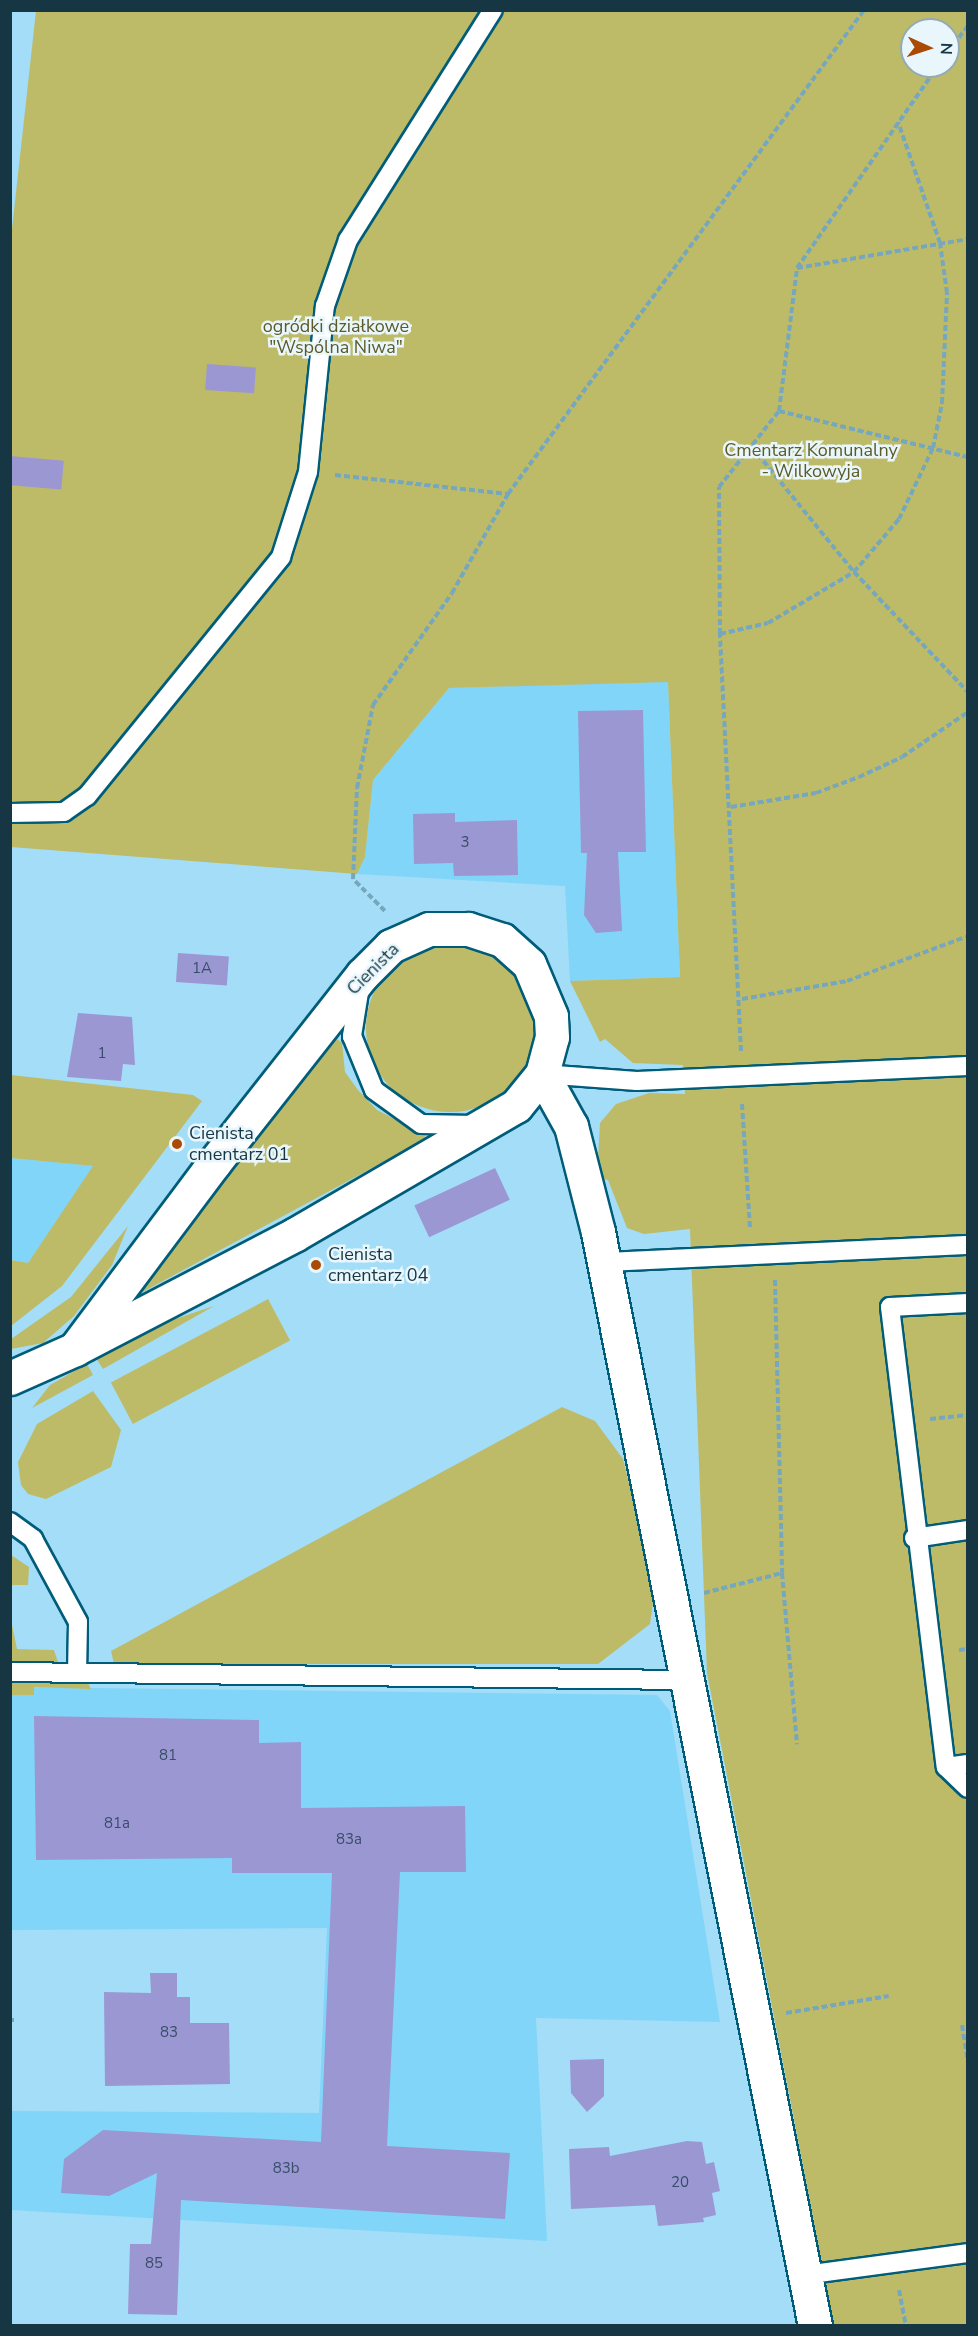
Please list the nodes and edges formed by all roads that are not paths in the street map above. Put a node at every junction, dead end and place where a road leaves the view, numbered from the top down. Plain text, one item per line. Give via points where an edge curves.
1 (493, 10) edge
2 (10, 813) edge
3 (362, 975) junction
4 (968, 1066) edge
5 (542, 1074) junction
6 (489, 1126) junction
7 (968, 1245) edge
8 (604, 1262) junction
9 (968, 1303) edge
10 (75, 1348) junction
11 (10, 1378) edge
12 (10, 1522) edge
13 (968, 1530) edge
14 (914, 1538) junction
15 (10, 1672) edge
16 (77, 1673) junction
17 (687, 1680) junction
18 (968, 1764) edge
19 (946, 1767) junction
20 (968, 1788) edge
21 (968, 2253) edge
22 (805, 2275) junction
23 (815, 2325) edge

1 - 2 lane via 348,240 325,306 308,472 281,557 87,796 64,812
3 - 5 street, Cienista via 408,935 429,929 468,929 516,950 539,979 551,1016
3 - 6 lane via 352,1036 374,1090 421,1124
3 - 10 street, Cienista
4 - 5 lane via 637,1081
5 - 6 street, Cienista via 516,1106
5 - 8 street via 571,1125
6 - 10 street, Cienista
7 - 8 lane
8 - 17 street
9 - 14 lane via 890,1307
10 - 11 street, Cienista
12 - 16 lane via 33,1539 78,1622
13 - 14 lane
14 - 19 lane
15 - 16 lane
16 - 17 lane
17 - 22 street
18 - 19 lane
19 - 20 lane
21 - 22 lane
22 - 23 street

